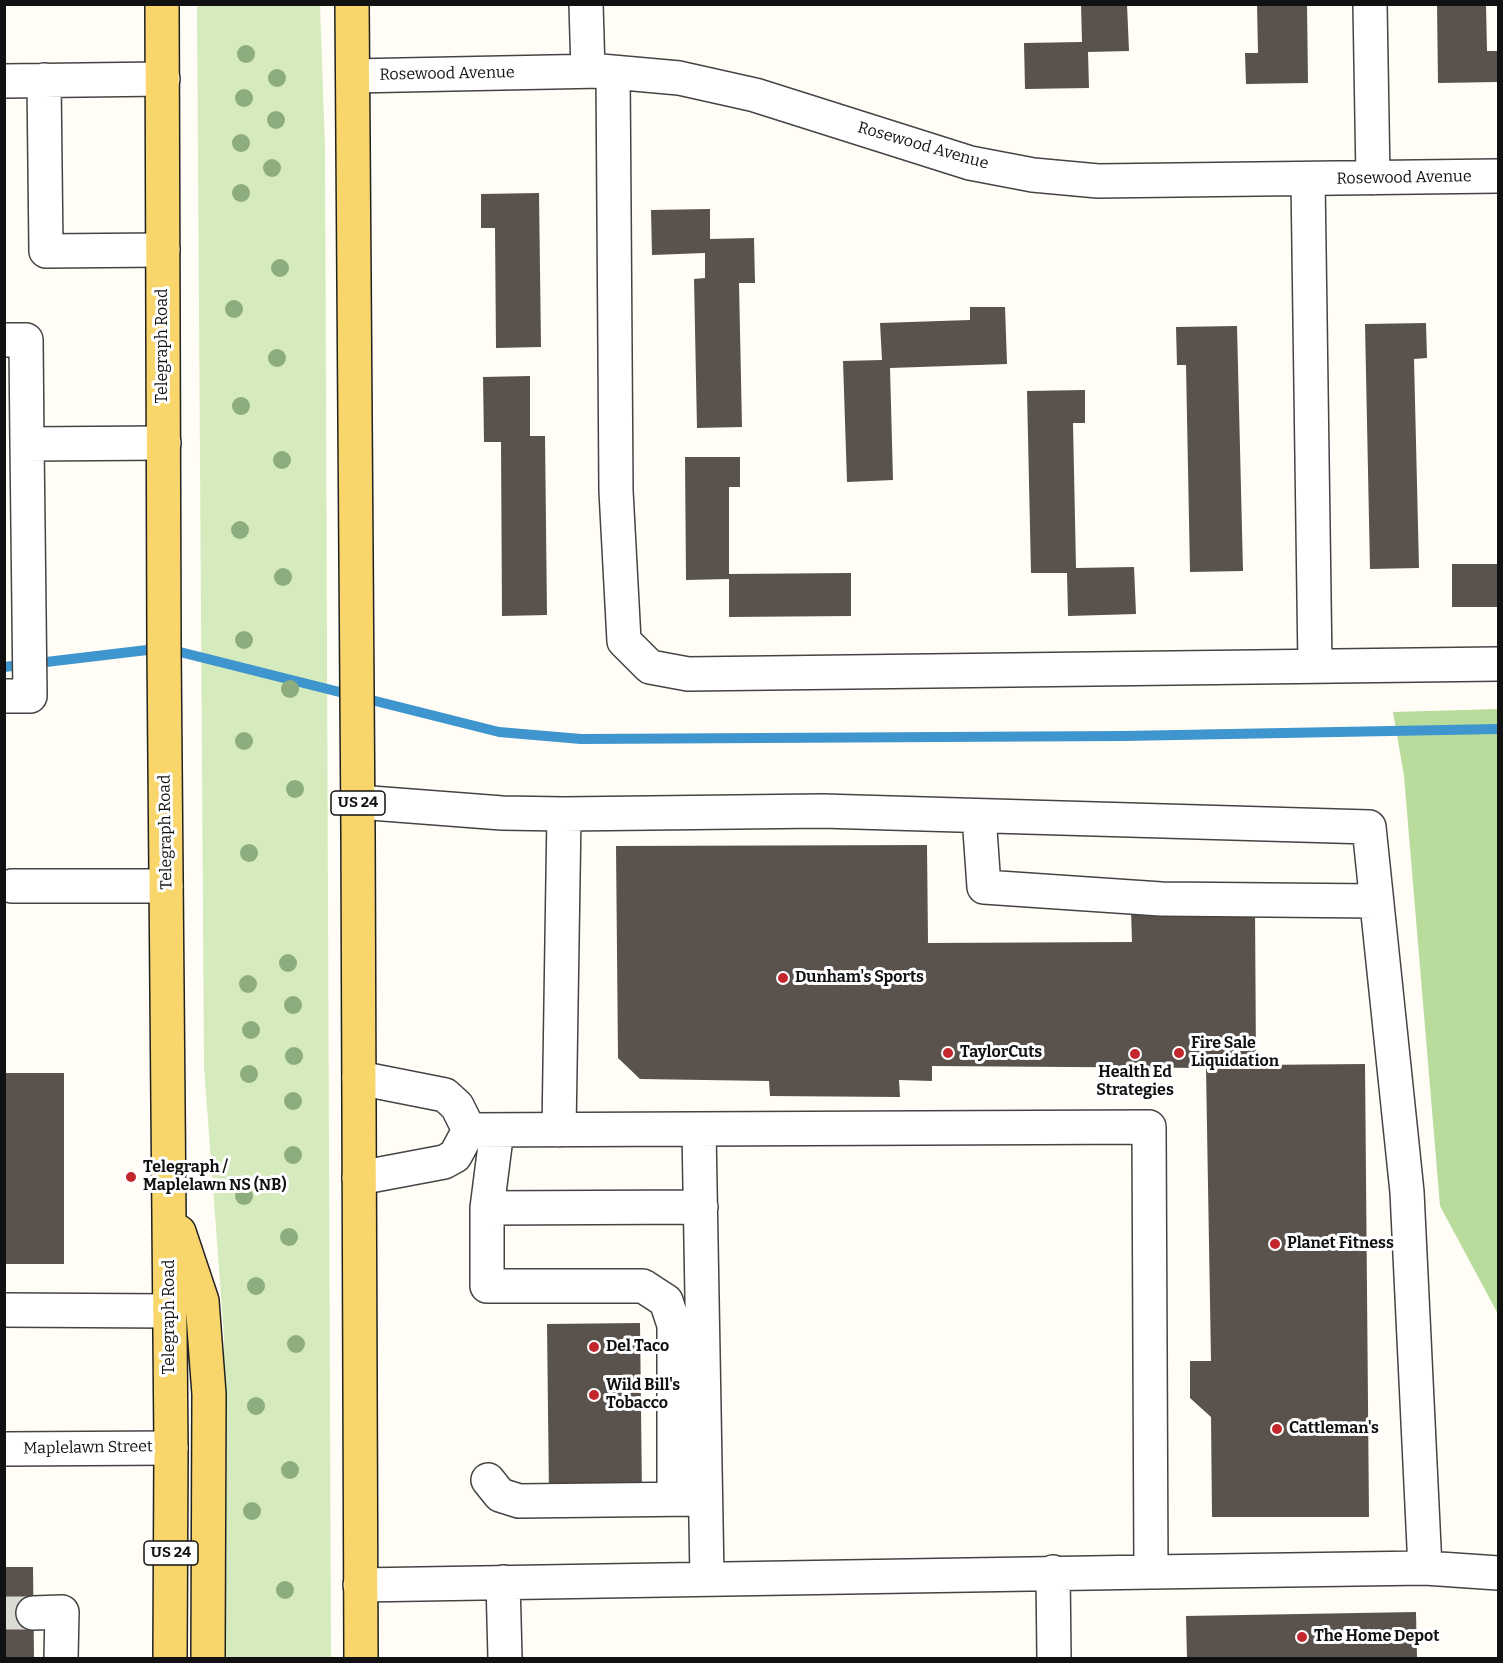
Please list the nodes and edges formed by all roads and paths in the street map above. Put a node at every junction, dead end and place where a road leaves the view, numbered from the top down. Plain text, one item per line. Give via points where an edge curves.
1 (162, 4) edge
2 (352, 4) edge
3 (586, 4) edge
4 (1371, 4) edge
5 (600, 71) junction
6 (352, 76) junction
7 (163, 79) junction
8 (44, 80) junction
9 (4, 81) edge
10 (1498, 176) edge
11 (1373, 178) junction
12 (1308, 179) junction
13 (163, 250) junction
14 (4, 340) edge
15 (164, 442) junction
16 (27, 444) junction
17 (1498, 664) edge
18 (1315, 666) junction
19 (4, 696) edge
20 (358, 802) junction
21 (564, 814) junction
22 (979, 816) junction
23 (12, 886) dead end
24 (166, 886) junction
25 (1377, 901) junction
26 (359, 1078) junction
27 (483, 1130) junction
28 (559, 1130) junction
29 (699, 1130) junction
30 (359, 1178) junction
31 (169, 1205) junction
32 (701, 1207) junction
33 (487, 1209) junction
34 (4, 1311) edge
35 (170, 1311) junction
36 (171, 1448) junction
37 (4, 1449) edge
38 (488, 1480) dead end
39 (689, 1499) junction
40 (1425, 1568) junction
41 (1053, 1572) junction
42 (1151, 1572) junction
43 (1498, 1573) edge
44 (707, 1578) junction
45 (503, 1582) junction
46 (360, 1585) junction
47 (33, 1613) tunnel mouth
48 (61, 1659) edge
49 (171, 1659) edge
50 (208, 1659) edge
51 (361, 1659) edge
52 (505, 1659) edge
53 (1054, 1659) edge

1 - 7 main road, Telegraph Road / US 24
2 - 6 main road, US 24
3 - 5 street
4 - 11 street
5 - 6 street, Rosewood Avenue
5 - 12 street, Rosewood Avenue via 679,78 755,95 970,163 1033,175 1098,181
5 - 18 street via 624,641 650,667 688,674
6 - 20 main road, US 24
7 - 8 street
7 - 13 main road, Telegraph Road / US 24
8 - 9 street
8 - 13 street via 46,251
10 - 11 street, Rosewood Avenue
11 - 12 street, Rosewood Avenue
12 - 18 street
13 - 15 main road, Telegraph Road / US 24
14 - 16 street via 26,340
15 - 16 street
15 - 24 main road, Telegraph Road / US 24
16 - 19 street via 30,696
17 - 18 street
20 - 21 street
20 - 26 main road, US 24
21 - 22 street via 822,812
21 - 28 street
22 - 25 street via 1369,827
22 - 25 street via 984,888 1161,899
23 - 24 street
24 - 31 main road, Telegraph Road / US 24
25 - 40 street via 1407,1192
26 - 27 street via 445,1095
26 - 30 main road, US 24
27 - 28 street
27 - 30 street via 444,1162
27 - 33 street
28 - 29 street
29 - 32 street
29 - 42 street via 1149,1127
30 - 46 main road, US 24
31 - 35 main road, Telegraph Road / US 24
31 - 50 main road via 202,1300 209,1394
32 - 33 street
32 - 39 street
33 - 39 street via 487,1286 643,1286 666,1301 674,1325
34 - 35 street
35 - 36 main road, Telegraph Road / US 24
36 - 37 street, Maplelawn Street
36 - 49 main road, Telegraph Road / US 24
38 - 39 street via 500,1495 519,1501
39 - 44 street
40 - 42 street
40 - 43 street
41 - 42 street
41 - 44 street
41 - 53 street
44 - 45 street
45 - 46 street
45 - 52 street
46 - 51 main road, US 24
47 - 48 street via 62,1612

